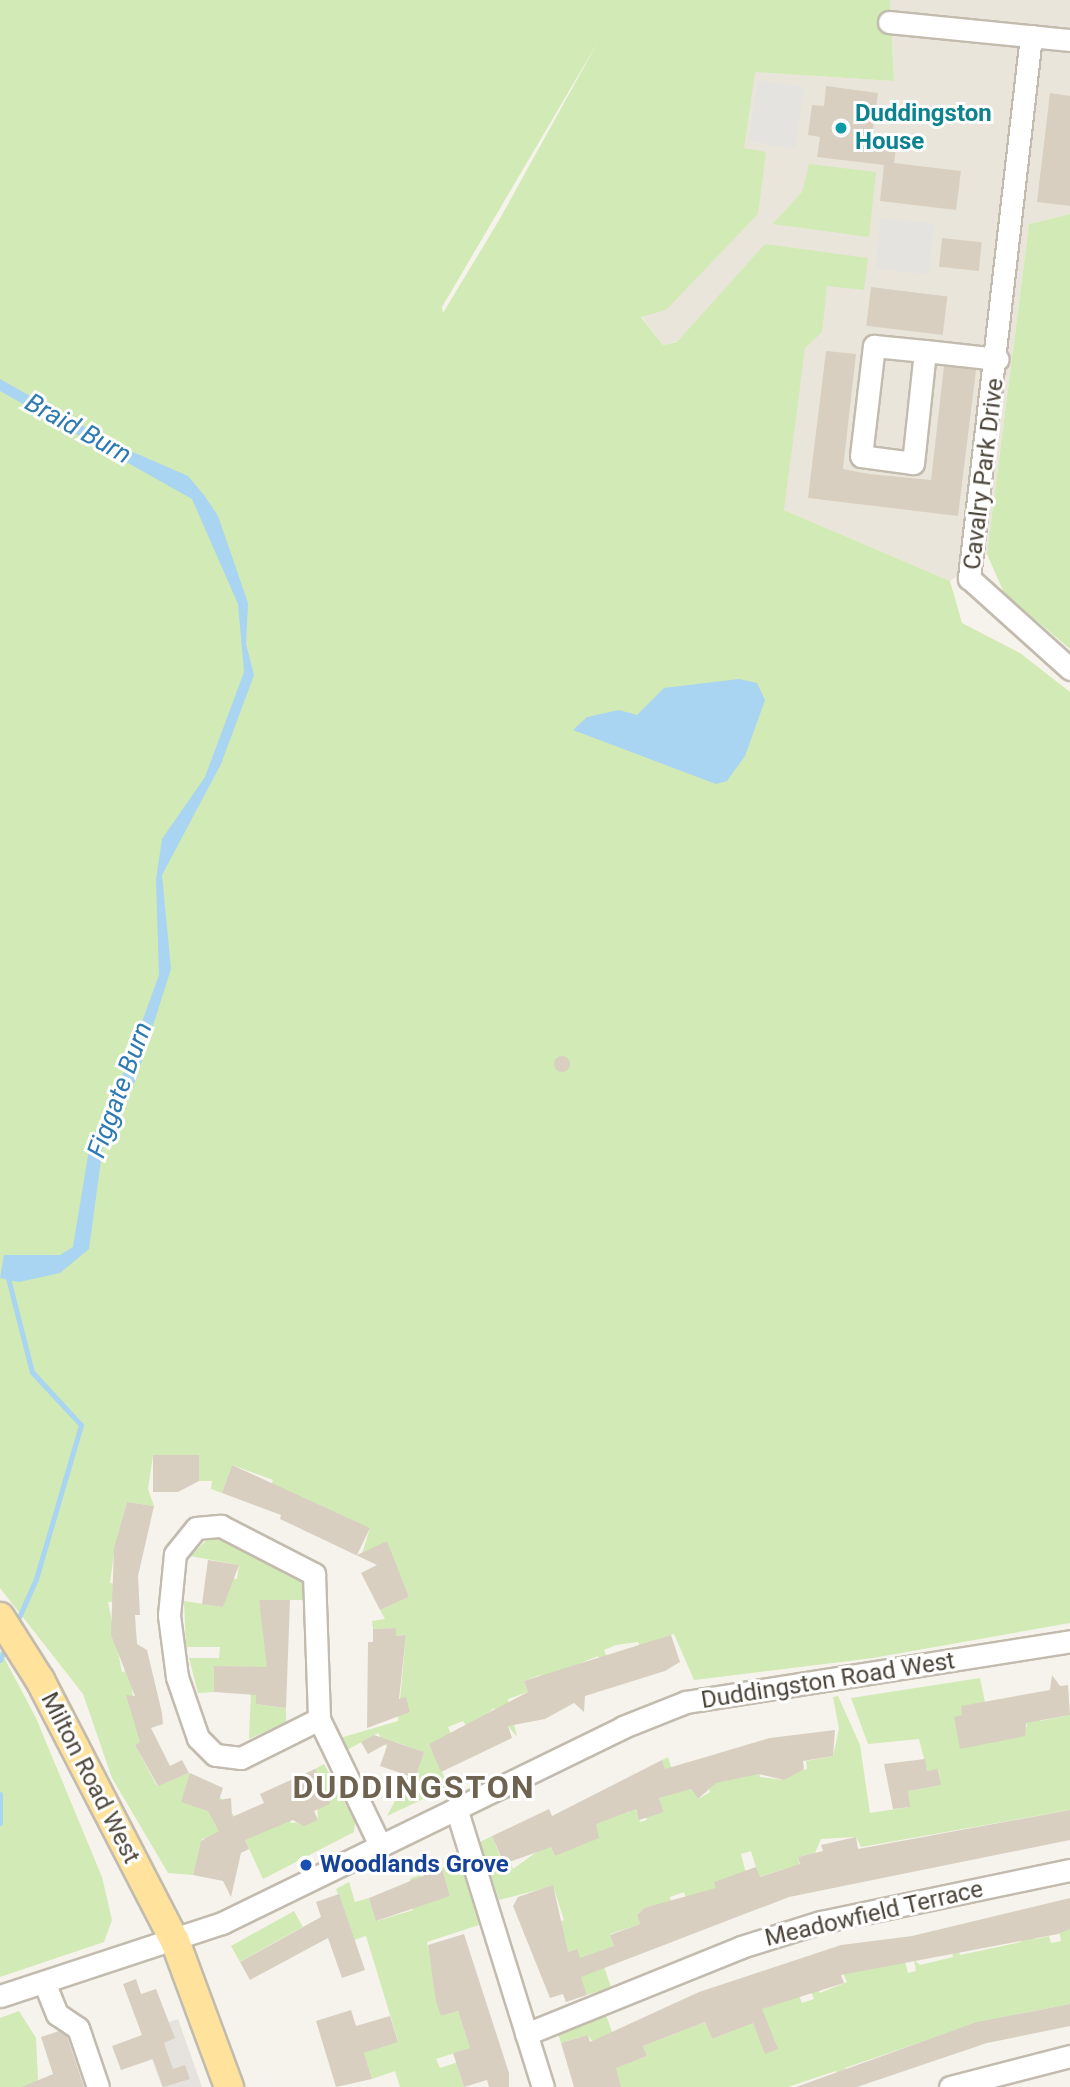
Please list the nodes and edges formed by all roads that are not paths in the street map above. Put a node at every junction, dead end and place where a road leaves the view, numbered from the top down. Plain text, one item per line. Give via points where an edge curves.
1 (889, 22) dead end
2 (1031, 36) junction
3 (1070, 40) edge
4 (925, 351) junction
5 (998, 359) junction
6 (1070, 669) edge
7 (8, 1629) edge
8 (1070, 1641) edge
9 (318, 1719) junction
10 (456, 1808) junction
11 (380, 1845) junction
12 (1070, 1870) edge
13 (175, 1941) junction
14 (44, 1982) junction
15 (0, 1996) edge
16 (526, 2034) junction
17 (1070, 2056) edge
18 (98, 2087) edge
19 (229, 2087) edge
20 (543, 2087) edge
21 (950, 2087) edge

1 - 2 street
2 - 3 street
2 - 5 street, Cavalry Park Drive
4 - 4 street, Cavalry Park Drive via 874,346 861,456 913,463
4 - 5 street, Cavalry Park Drive
5 - 6 street, Cavalry Park Drive via 969,578
7 - 13 main road, Milton Road West
8 - 10 street, Duddingston Road West via 707,1697 623,1727
9 - 9 street via 241,1758 215,1755 198,1738 177,1677 169,1615 175,1554 196,1528 221,1526 314,1574
9 - 11 street
10 - 11 street, Duddingston Road West
10 - 16 street
11 - 13 street, Duddingston Road West
12 - 16 street, Meadowfield Terrace via 821,1922 741,1947
13 - 14 street, Duddingston Road West
13 - 19 main road, Milton Road West
14 - 15 street, Duddingston Road West
14 - 18 street via 57,2014 78,2028
16 - 20 street
17 - 21 street

